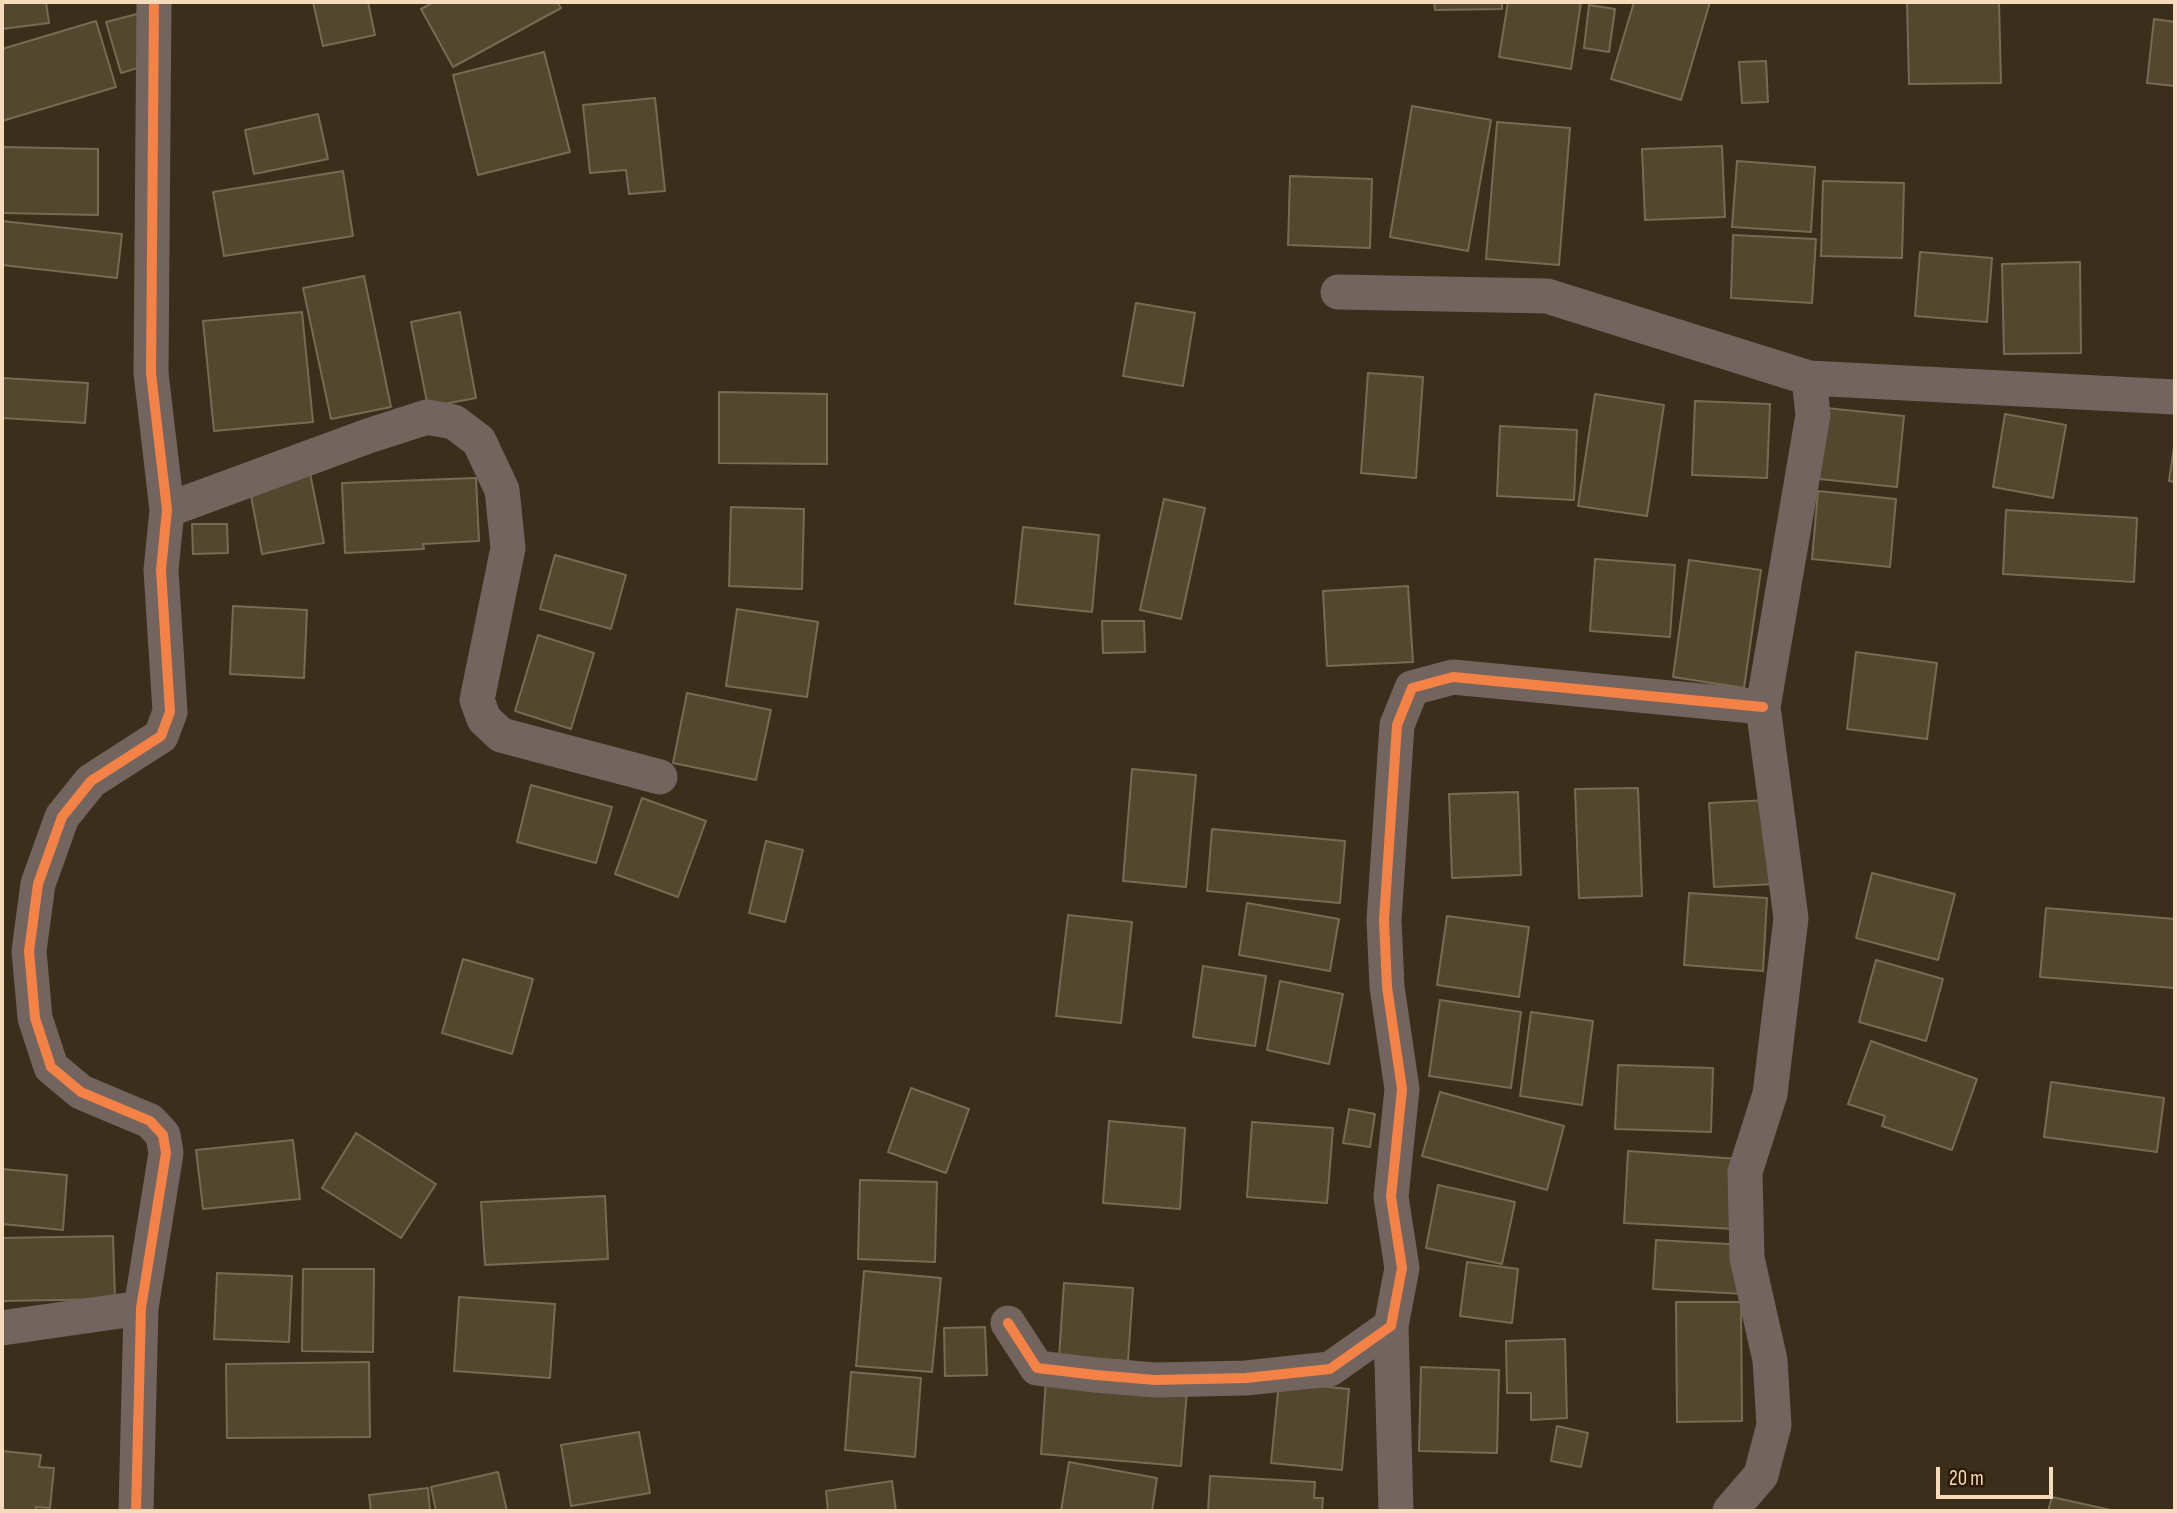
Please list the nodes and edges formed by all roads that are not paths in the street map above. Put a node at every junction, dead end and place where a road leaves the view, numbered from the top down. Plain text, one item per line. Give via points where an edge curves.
1 (154, 2) edge
2 (1338, 292) dead end
3 (1809, 378) junction
4 (2175, 397) edge
5 (167, 510) junction
6 (1763, 707) junction
7 (660, 777) dead end
8 (141, 1308) junction
9 (1008, 1323) dead end
10 (1391, 1326) junction
11 (2, 1328) edge
12 (136, 1511) edge
13 (1396, 1511) edge
14 (1730, 1511) edge

1 - 5 street via 151,373
2 - 3 street via 1546,296
3 - 4 street
3 - 6 street via 1813,415
5 - 7 street via 427,417 454,422 479,441 502,490 505,513 508,548 477,700 484,719 501,735
5 - 8 street via 161,570 170,712 162,736 91,781 62,817 38,884 29,951 35,1018 51,1067 81,1092 150,1121 163,1135 166,1153
6 - 10 street via 1453,677 1412,688 1397,725 1384,920 1387,987 1402,1089 1391,1197 1402,1268
6 - 14 street via 1791,918 1770,1094 1745,1172 1747,1258 1770,1360 1774,1424 1761,1475
8 - 11 street
8 - 12 street
9 - 10 street via 1037,1368 1155,1380 1246,1378 1330,1369
10 - 13 street

